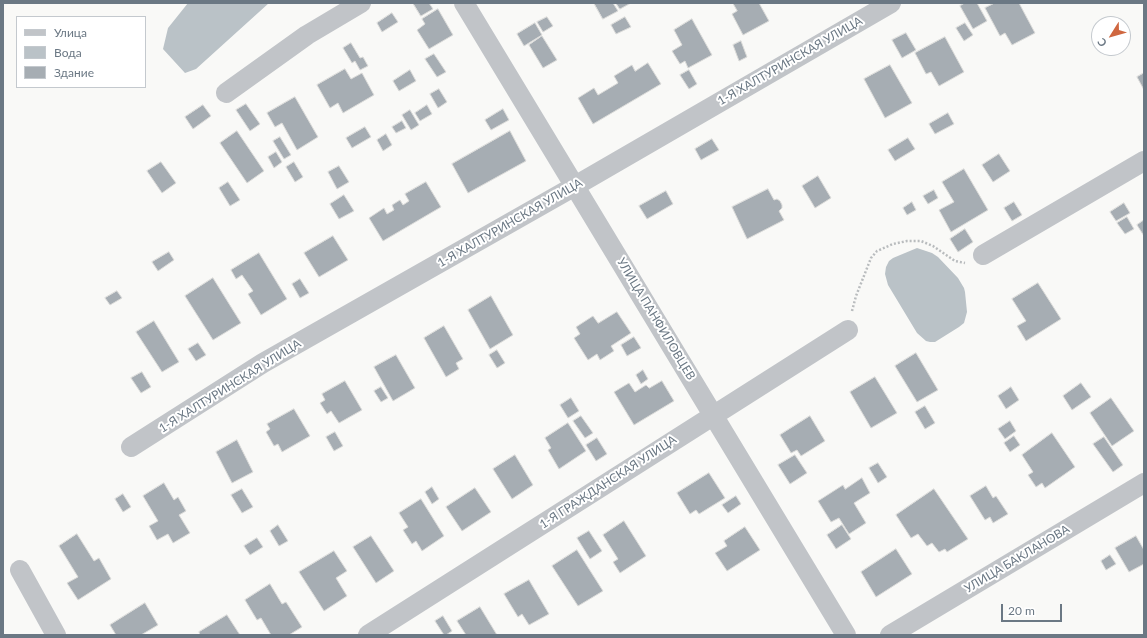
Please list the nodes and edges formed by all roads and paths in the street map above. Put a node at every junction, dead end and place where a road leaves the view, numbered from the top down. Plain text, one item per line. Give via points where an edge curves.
1 (361, 3) edge
2 (464, 3) edge
3 (891, 3) edge
4 (226, 93) dead end
5 (1144, 161) edge
6 (575, 186) junction
7 (983, 255) joint
8 (848, 330) joint
9 (713, 415) junction
10 (131, 447) dead end
11 (1144, 483) edge
12 (20, 570) dead end
13 (56, 635) edge
14 (368, 635) edge
15 (846, 635) edge
16 (890, 635) edge

1 - 4 street via 307,35
2 - 6 street, УЛИЦА ПАНФИЛОВЦЕВ
3 - 6 street, 1-Я ХАЛТУРИНСКАЯ УЛИЦА
5 - 7 street
6 - 9 street, УЛИЦА ПАНФИЛОВЦЕВ
6 - 10 street, 1-Я ХАЛТУРИНСКАЯ УЛИЦА via 263,363
7 - 8 path via 966,263 955,261 921,241 893,244 877,251 871,258 856,296
8 - 9 street, 1-Я ГРАЖДАНСКАЯ УЛИЦА
9 - 14 street, 1-Я ГРАЖДАНСКАЯ УЛИЦА
9 - 15 street, УЛИЦА ПАНФИЛОВЦЕВ
11 - 16 street, УЛИЦА БАКЛАНОВА
12 - 13 street

